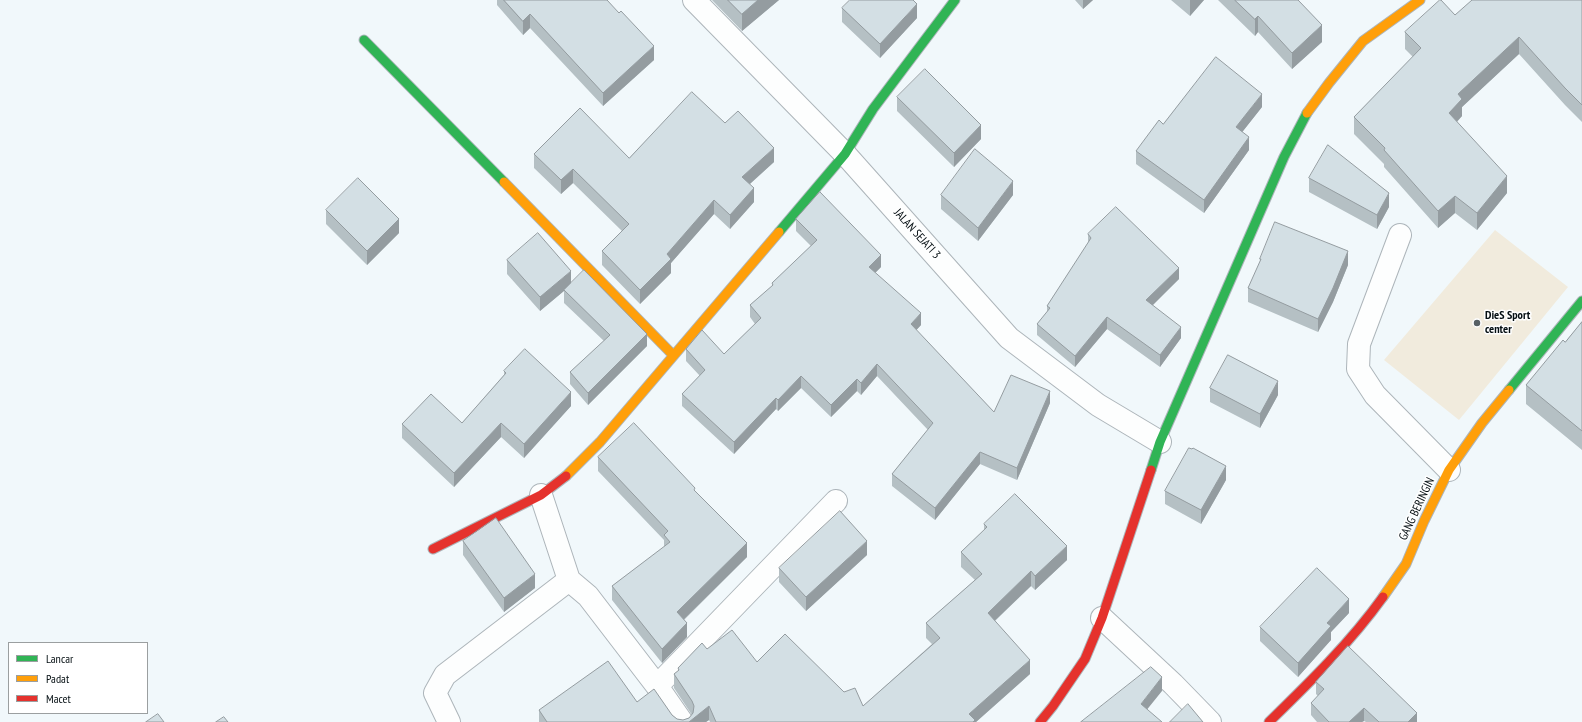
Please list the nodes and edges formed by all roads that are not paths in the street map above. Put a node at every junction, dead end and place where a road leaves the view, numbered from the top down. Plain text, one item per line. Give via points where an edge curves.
1 (694, 0) edge
2 (955, 0) edge
3 (1420, 0) edge
4 (364, 40) dead end
5 (845, 154) junction
6 (1400, 235) dead end
7 (1582, 301) edge
8 (673, 355) junction
9 (1160, 442) junction
10 (1449, 470) junction
11 (541, 495) junction
12 (836, 501) dead end
13 (433, 549) dead end
14 (569, 580) junction
15 (1102, 618) junction
16 (657, 686) junction
17 (449, 722) edge
18 (682, 722) edge
19 (1040, 722) edge
20 (1210, 722) edge
21 (1269, 722) edge

1 - 5 street, JALAN SEJATI 3
2 - 5 street via 873,109
3 - 9 street via 1363,41 1306,115 1284,157
4 - 8 street
5 - 8 street
5 - 9 street, JALAN SEJATI 3 via 1009,338 1098,405
6 - 10 street via 1359,344 1358,369 1375,395
7 - 10 street, GANG BERINGIN via 1482,423
8 - 11 street via 600,442 570,472
9 - 15 street
10 - 21 street, GANG BERINGIN via 1406,564 1370,615 1311,681
11 - 13 street
11 - 14 street
12 - 16 street
14 - 16 street via 588,596
14 - 17 street via 445,675 435,693
15 - 19 street via 1084,659
15 - 20 street
16 - 18 street

